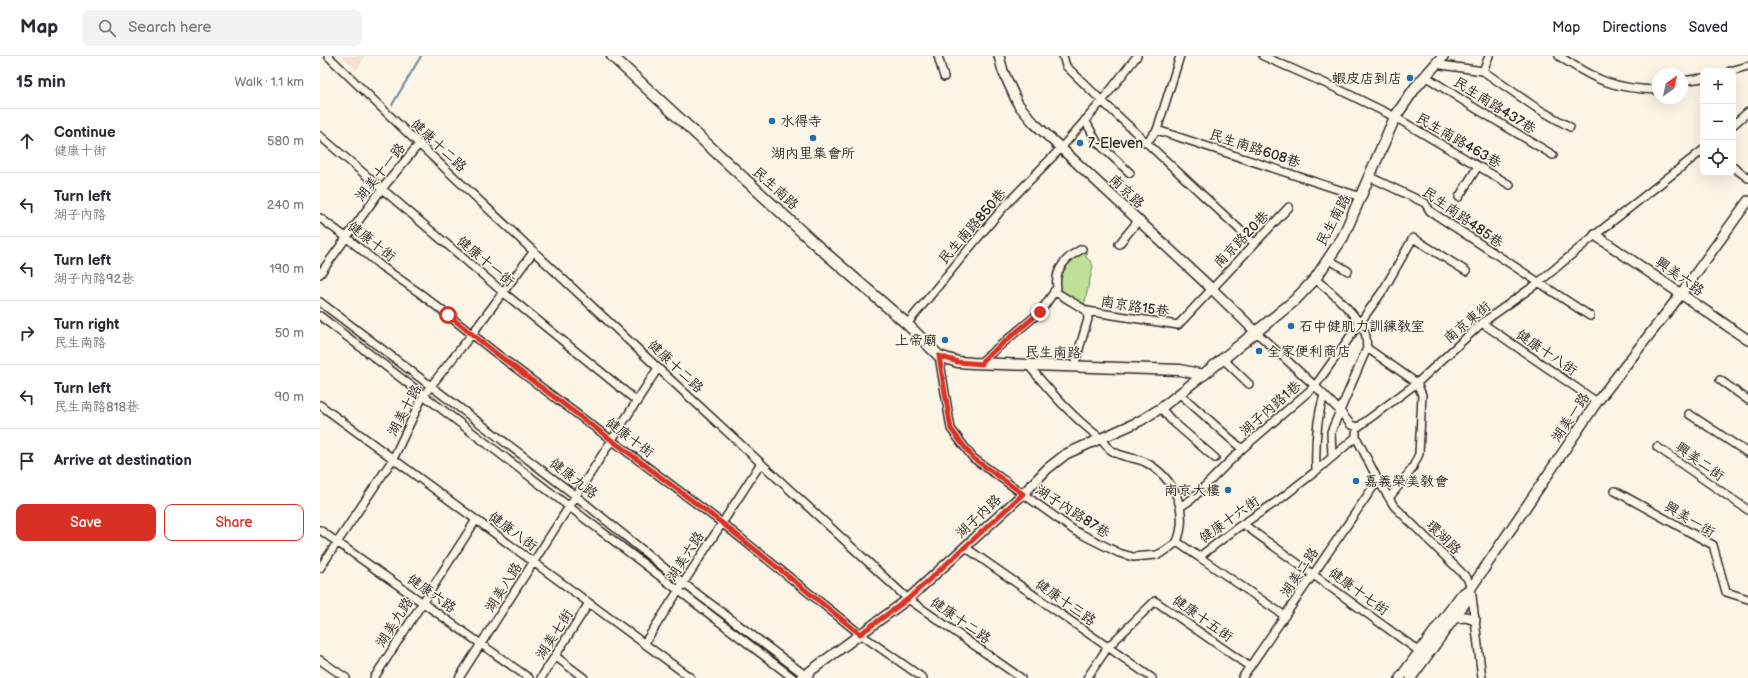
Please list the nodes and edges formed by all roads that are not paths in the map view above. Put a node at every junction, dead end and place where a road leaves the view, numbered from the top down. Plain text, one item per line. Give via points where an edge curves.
1 (328, 56) edge
2 (612, 56) edge
3 (938, 56) edge
4 (999, 56) edge
5 (1063, 56) edge
6 (1138, 56) edge
7 (1180, 56) edge
8 (1263, 56) edge
9 (1443, 56) edge
10 (1489, 56) edge
11 (1559, 56) edge
12 (1435, 64) junction
13 (1748, 66) edge
14 (1736, 69) edge
15 (1483, 71) junction
16 (1425, 76) junction
17 (944, 77) dead end
18 (1700, 78) edge
19 (1688, 79) edge
20 (1652, 90) edge
21 (1102, 101) junction
22 (1748, 112) edge
23 (1395, 117) junction
24 (1085, 120) junction
25 (1736, 122) edge
26 (1570, 127) dead end
27 (1157, 130) junction
28 (320, 136) edge
29 (1146, 143) junction
30 (419, 144) junction
31 (1061, 148) junction
32 (1700, 152) edge
33 (1552, 155) dead end
34 (1478, 166) junction
35 (1736, 169) edge
36 (1130, 173) dead end
37 (1370, 177) junction
38 (1748, 178) edge
39 (1510, 185) dead end
40 (381, 190) junction
41 (1361, 197) junction
42 (1459, 197) dead end
43 (1748, 201) edge
44 (1288, 207) dead end
45 (320, 218) edge
46 (1138, 221) junction
47 (1595, 235) junction
48 (346, 237) junction
49 (1254, 243) junction
50 (1119, 244) dead end
51 (1082, 249) dead end
52 (534, 251) junction
53 (1328, 259) junction
54 (1466, 271) dead end
55 (1348, 272) dead end
56 (320, 274) edge
57 (1315, 279) junction
58 (1538, 283) junction
59 (1211, 288) junction
60 (1054, 291) junction
61 (504, 293) junction
62 (1682, 294) junction
63 (320, 302) edge
64 (1087, 311) junction
65 (320, 316) edge
66 (1590, 316) dead end
67 (1482, 323) junction
68 (907, 324) junction
69 (1360, 325) junction
70 (1256, 332) junction
71 (472, 334) junction
72 (1748, 340) edge
73 (1367, 348) junction
74 (939, 356) junction
75 (1223, 358) junction
76 (982, 364) junction
77 (1028, 366) junction
78 (1074, 366) junction
79 (658, 368) junction
80 (1203, 375) junction
81 (1720, 380) dead end
82 (1417, 383) junction
83 (1249, 384) dead end
84 (431, 385) junction
85 (1315, 386) junction
86 (1180, 394) junction
87 (1324, 395) junction
88 (424, 396) junction
89 (1748, 400) edge
90 (638, 402) junction
91 (1597, 402) junction
92 (320, 405) edge
93 (1161, 408) junction
94 (1340, 411) junction
95 (1689, 414) dead end
96 (1356, 427) junction
97 (1356, 437) junction
98 (1099, 438) junction
99 (613, 440) junction
100 (1657, 447) dead end
101 (1242, 449) junction
102 (1748, 453) edge
103 (1332, 456) junction
104 (1215, 458) dead end
105 (393, 459) junction
106 (761, 463) junction
107 (1316, 471) junction
108 (1378, 480) junction
109 (1615, 491) dead end
110 (1023, 494) junction
111 (576, 496) junction
112 (1389, 498) junction
113 (570, 507) junction
114 (1180, 507) junction
115 (1748, 510) edge
116 (476, 520) junction
117 (722, 523) junction
118 (1243, 524) junction
119 (320, 530) edge
120 (337, 542) junction
121 (1176, 542) junction
122 (965, 547) junction
123 (1199, 557) junction
124 (534, 562) junction
125 (320, 568) edge
126 (1313, 574) junction
127 (684, 583) junction
128 (1471, 588) junction
129 (679, 590) junction
130 (1465, 597) junction
131 (908, 599) junction
132 (1748, 599) edge
133 (423, 602) junction
134 (589, 603) junction
135 (1285, 616) junction
136 (1455, 618) junction
137 (1475, 620) junction
138 (860, 634) junction
139 (481, 644) junction
140 (644, 644) junction
141 (1108, 647) junction
142 (1423, 654) junction
143 (555, 656) junction
144 (320, 660) edge
145 (1250, 667) junction
146 (805, 677) edge
147 (346, 678) edge
148 (374, 678) edge
149 (459, 678) edge
150 (530, 678) edge
151 (541, 678) edge
152 (584, 678) edge
153 (691, 678) edge
154 (793, 678) edge
155 (923, 678) edge
156 (1021, 678) edge
157 (1087, 678) edge
158 (1152, 678) edge
159 (1242, 678) edge
160 (1400, 678) edge
161 (1411, 678) edge
162 (1482, 678) edge

1 - 30 street, 健康十二路
2 - 68 main road, 民生南路 via 814,243
3 - 17 street
4 - 31 street, 南京路 via 1002,70 1018,104
5 - 21 street via 1066,66
6 - 21 street, 民生南路850巷
7 - 27 street
8 - 23 street, 民生南路463巷
9 - 12 main road, 民生南路
10 - 15 street
11 - 20 street via 1589,76 1611,84
12 - 15 street
12 - 16 main road, 民生南路
13 - 14 street
15 - 26 street
16 - 23 main road, 民生南路
16 - 33 street, 民生南路437巷
18 - 19 street
21 - 24 street, 民生南路850巷
21 - 29 street
22 - 25 street
23 - 34 street, 民生南路463巷
23 - 37 main road, 民生南路
24 - 31 street, 民生南路850巷
24 - 36 street via 1097,142
27 - 29 street
27 - 41 street, 民生南路608巷
28 - 40 street, 健康十一街
29 - 49 street
30 - 40 street, 湖美十一路
30 - 52 street, 健康十二路
31 - 46 street, 南京路
31 - 68 street, 民生南路850巷 via 1003,208
32 - 47 street, 南京東街
34 - 39 street, 民生南路463巷
34 - 42 street
35 - 38 street
37 - 41 main road, 民生南路
37 - 58 street, 民生南路485巷 via 1425,204 1430,211
40 - 48 street, 湖美十一路
40 - 61 street, 健康十一街
41 - 53 main road, 民生南路 via 1343,237
43 - 62 street, 湖美一路
44 - 49 street, 南京路20巷
45 - 48 street, 健康十街
46 - 50 street
46 - 59 street, 南京路
47 - 58 street, 南京東街
47 - 62 street, 興美六路
48 - 56 street, 湖美十一路
48 - 71 street, 健康十街
49 - 59 street, 南京路20巷
51 - 60 street via 1071,255 1062,266 1055,278 1057,288
52 - 61 street, 湖美十路
52 - 79 street, 健康十二路
53 - 55 street
53 - 57 main road, 民生南路
54 - 69 street, 湖子內路1巷 via 1413,238
57 - 69 street via 1337,297
57 - 70 main road, 民生南路 via 1294,301
58 - 66 street, 民生南路485巷
58 - 67 street, 南京東街
59 - 64 street, 南京路15巷 via 1178,325
59 - 70 street, 南京路
60 - 64 street, 南京路15巷
60 - 76 street via 1040,312 983,360
61 - 71 street, 湖美十路
61 - 90 street, 健康十一街
62 - 72 street, 興美六路
62 - 91 street, 湖美一路
63 - 84 street, 健康九路
64 - 78 street, 南京路15巷 via 1088,319
65 - 88 street
67 - 82 street, 南京東街
67 - 91 street, 健康十八街
68 - 74 main road, 民生南路
69 - 73 street via 1365,334
69 - 85 street, 湖子內路1巷
70 - 75 main road, 民生南路
70 - 85 street
71 - 84 street, 湖美十路
71 - 99 street, 健康十街
73 - 82 street
73 - 94 street
74 - 76 main road, 民生南路 via 958,362
74 - 110 street, 湖子內路87巷 via 951,429 973,458
75 - 80 main road, 民生南路
75 - 83 street
76 - 77 main road, 民生南路
77 - 78 main road, 民生南路
77 - 98 street via 1069,412 1089,432
78 - 80 main road, 民生南路 via 1180,370
79 - 90 street, 湖美八路
79 - 106 street, 健康十二路
80 - 86 street, 湖子內路
81 - 89 street
82 - 96 street, 南京東街
82 - 112 street via 1422,395 1418,454 1412,469
84 - 88 street, 湖美十路
84 - 111 street, 健康九路
85 - 87 street
85 - 101 street, 湖子內路1巷
86 - 93 street, 湖子內路
86 - 101 street, 湖子內路1巷
87 - 94 street
87 - 107 street via 1317,427
88 - 105 street, 湖美十路
88 - 113 street
90 - 99 street, 湖美八路
91 - 128 street, 湖美一路
92 - 105 street, 健康八街
93 - 98 street, 湖子內路
93 - 104 street via 1171,420
94 - 96 street via 1351,425
94 - 103 street via 1331,432
95 - 102 street
96 - 97 street, 環湖路
97 - 103 street, 健康十六街
97 - 108 street, 環湖路
98 - 110 street, 湖子內路 via 1066,454
98 - 114 street via 1111,451 1145,462 1161,474 1179,498
99 - 111 street, 湖美八路
99 - 117 street, 健康十街
100 - 115 street, 興美二街
101 - 114 street, 湖子內路1巷 via 1192,499
103 - 107 street, 健康十六街
105 - 116 street, 健康八街
105 - 120 street, 湖美十路
106 - 117 street, 湖美六路
106 - 131 street, 健康十二路
107 - 118 street, 健康十六街
108 - 112 street, 環湖路
108 - 126 street, 湖美二路
109 - 132 street, 興美一街 via 1713,545 1726,592
110 - 121 street, 湖子內路87巷 via 1075,531 1119,554 1134,557 1157,555
110 - 122 street, 湖子內路
111 - 113 street, 湖美八路
111 - 127 street, 健康九路
112 - 128 street, 環湖路 via 1394,506 1467,578
113 - 124 street, 湖美八路
113 - 129 street
114 - 121 street via 1182,525
116 - 124 street, 健康八街
116 - 133 street, 湖美九路
117 - 127 street, 湖美六路
117 - 138 street, 健康十街
118 - 123 street, 健康十六街
118 - 126 street, 健康十七街
119 - 120 street, 健康六路
120 - 125 street, 湖美十路
120 - 133 street, 健康六路
121 - 123 street
122 - 131 street, 湖子內路
122 - 141 street, 健康十三路
123 - 135 street, 健康十六街
124 - 134 street, 健康八街
124 - 139 street, 湖美八路
126 - 135 street, 湖美二路
126 - 142 street, 健康十七街
127 - 129 street, 湖美六路
127 - 146 street, 健康九路
128 - 130 street, 湖美一路
128 - 137 street, 環湖路
129 - 140 street, 湖美六路
129 - 154 street
130 - 136 street
130 - 142 street, 湖美一路
131 - 138 street, 湖子內路
131 - 156 street, 健康十二路
133 - 139 street, 健康六路
133 - 148 street, 湖美九路
134 - 140 street, 健康八街
134 - 143 street, 湖美七街
135 - 145 street, 湖美二路
136 - 137 street via 1466,617
136 - 142 street
137 - 162 street, 環湖路
138 - 146 street, 湖子內路
138 - 155 street, 健康十街
139 - 149 street, 湖美八路
139 - 150 street, 健康六路
140 - 153 street, 健康八街
141 - 145 street, 健康十五街 via 1155,601
141 - 157 street
141 - 158 street, 健康十三路
142 - 160 street, 湖美一路
142 - 161 street
143 - 151 street, 湖美七街
143 - 152 street
144 - 147 street
145 - 159 street, 湖美二路

